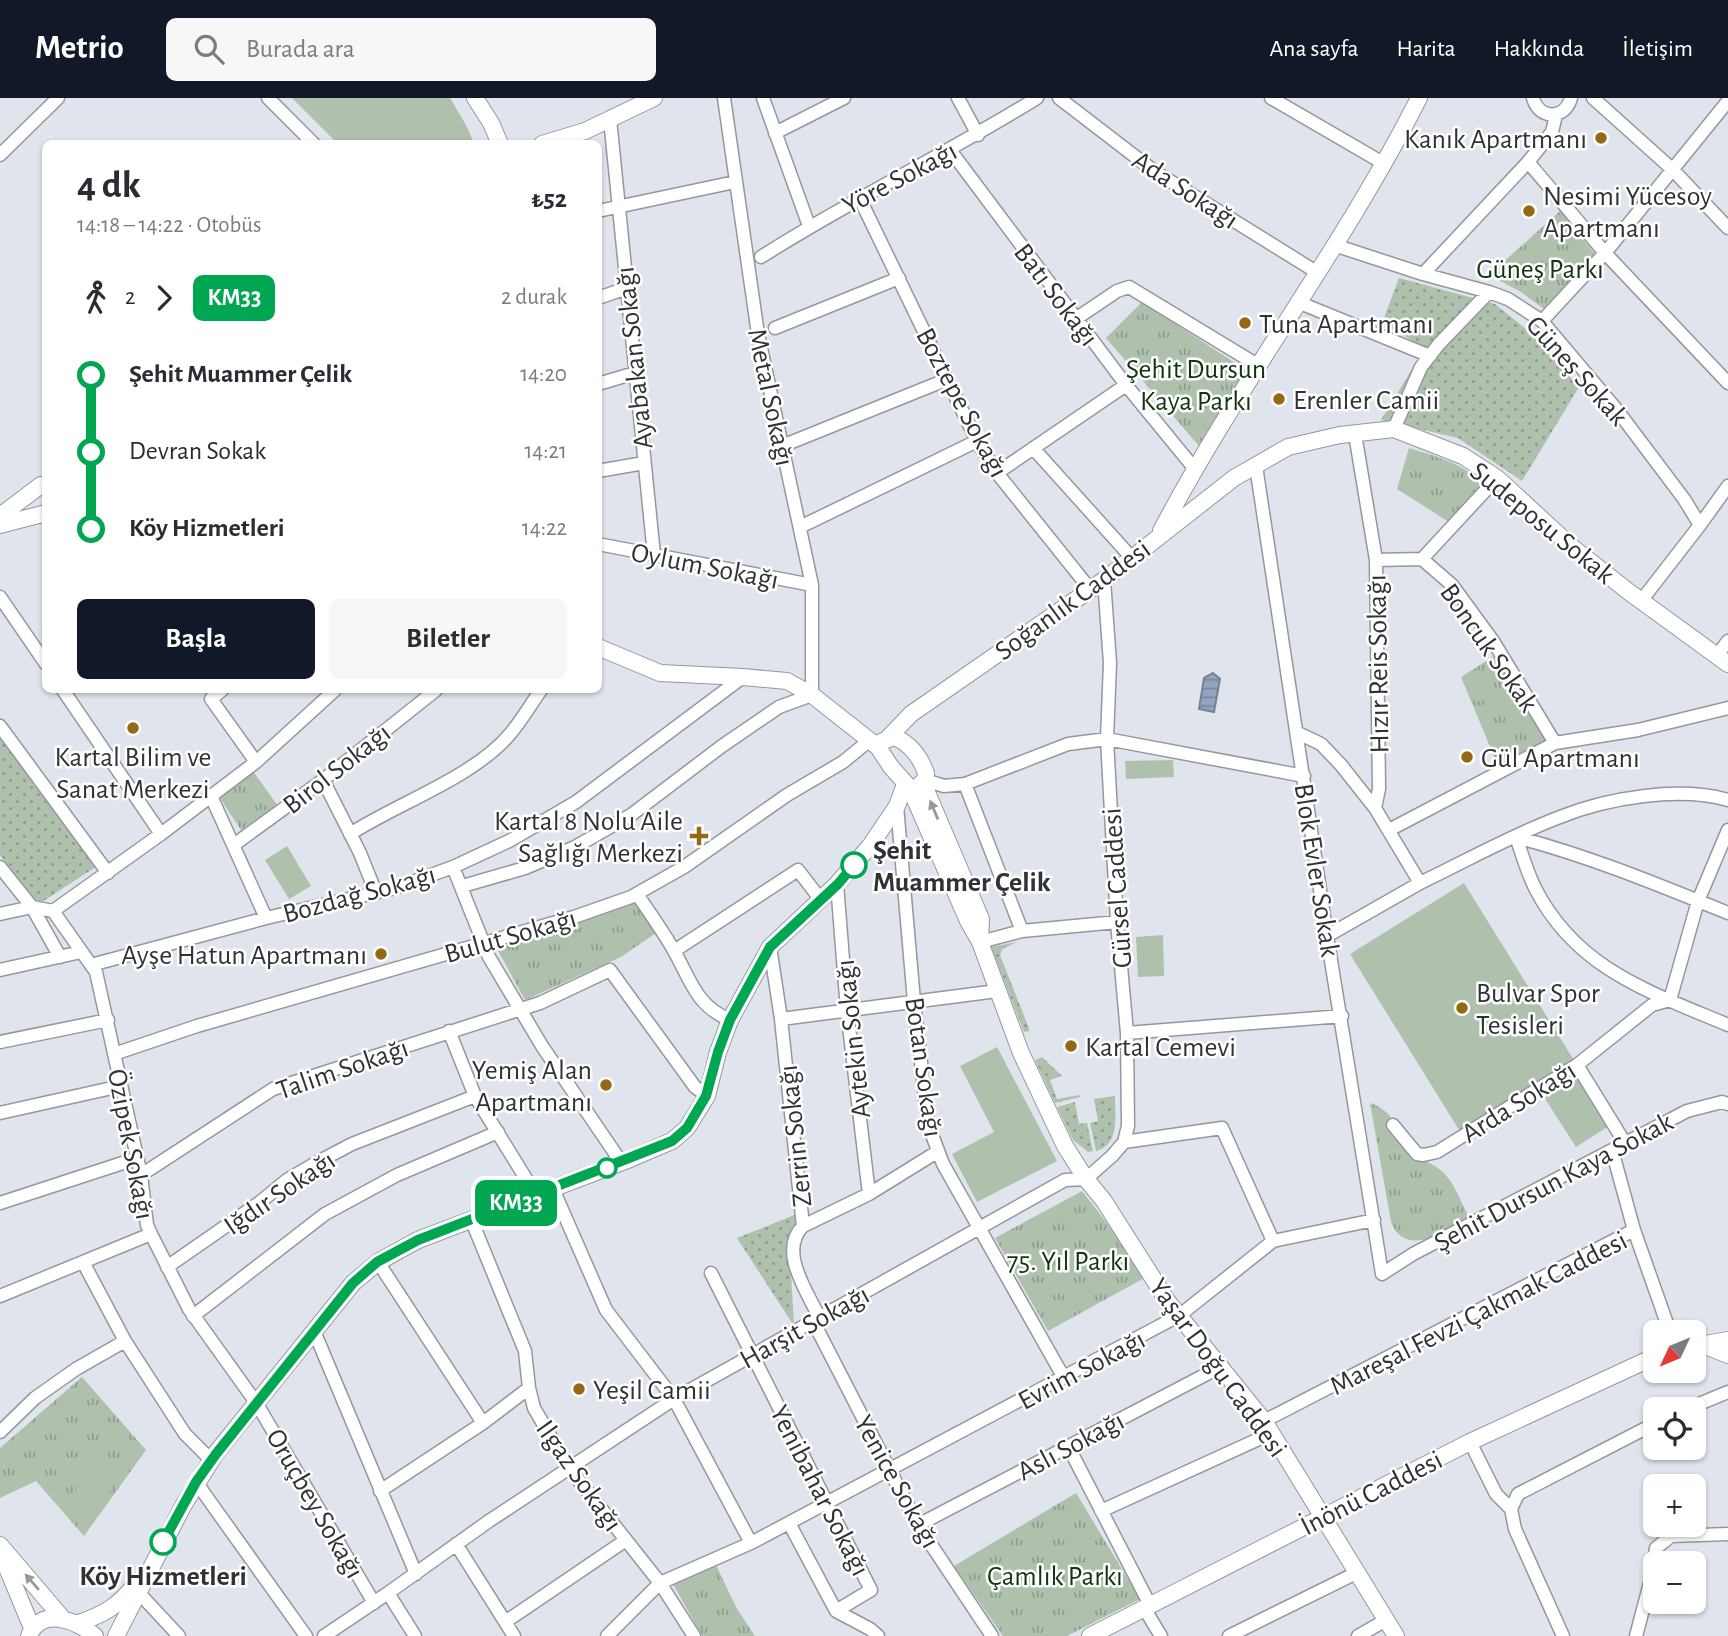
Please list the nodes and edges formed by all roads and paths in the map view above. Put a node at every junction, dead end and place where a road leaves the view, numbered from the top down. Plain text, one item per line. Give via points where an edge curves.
1 (58, 98) edge
2 (268, 98) edge
3 (475, 98) edge
4 (654, 98) edge
5 (724, 98) edge
6 (762, 98) edge
7 (844, 98) edge
8 (958, 98) edge
9 (1037, 98) edge
10 (1059, 98) edge
11 (1271, 98) edge
12 (1419, 98) edge
13 (1533, 98) edge
14 (1571, 98) edge
15 (1592, 98) edge
16 (1728, 101) edge
17 (635, 102) edge
18 (1556, 115) junction
19 (610, 119) junction
20 (775, 133) junction
21 (978, 135) junction
22 (310, 140) edge
23 (498, 140) edge
24 (555, 140) edge
25 (950, 150) junction
26 (0, 155) edge
27 (1528, 162) junction
28 (1383, 163) junction
29 (1672, 169) junction
30 (734, 182) junction
31 (860, 199) junction
32 (617, 207) junction
33 (602, 210) edge
34 (809, 226) junction
35 (1728, 228) edge
36 (1334, 245) junction
37 (1605, 253) junction
38 (761, 257) dead end
39 (1318, 272) junction
40 (1423, 274) junction
41 (898, 278) junction
42 (627, 288) junction
43 (1489, 292) junction
44 (602, 297) edge
45 (1300, 303) junction
46 (1077, 318) junction
47 (1542, 321) junction
48 (775, 328) dead end
49 (1430, 356) junction
50 (1259, 366) junction
51 (635, 373) junction
52 (947, 379) junction
53 (602, 383) edge
54 (1728, 383) edge
55 (1126, 385) junction
56 (1394, 429) junction
57 (1355, 434) junction
58 (978, 441) junction
59 (782, 446) junction
60 (1033, 448) junction
61 (644, 463) junction
62 (1256, 466) junction
63 (1194, 468) junction
64 (602, 470) edge
65 (997, 473) junction
66 (1497, 478) junction
67 (42, 484) edge
68 (42, 486) edge
69 (1728, 486) edge
70 (42, 505) edge
71 (42, 512) edge
72 (0, 516) edge
73 (0, 525) edge
74 (1700, 526) junction
75 (800, 527) junction
76 (1158, 536) junction
77 (602, 545) edge
78 (654, 555) junction
79 (1131, 558) junction
80 (1422, 559) junction
81 (1377, 560) junction
82 (1104, 580) junction
83 (812, 585) junction
84 (1090, 590) junction
85 (0, 597) edge
86 (1641, 601) junction
87 (602, 649) edge
88 (1725, 653) edge
89 (42, 658) edge
90 (743, 677) junction
91 (65, 693) edge
92 (218, 693) edge
93 (332, 693) edge
94 (432, 693) edge
95 (539, 693) edge
96 (812, 695) junction
97 (1728, 708) edge
98 (0, 726) edge
99 (1298, 733) junction
100 (1107, 739) junction
101 (884, 741) junction
102 (1555, 743) junction
103 (256, 762) junction
104 (1304, 776) junction
105 (323, 780) junction
106 (916, 784) junction
107 (965, 784) junction
108 (211, 796) junction
109 (1728, 800) edge
110 (897, 806) junction
111 (1375, 808) junction
112 (1389, 830) junction
113 (1728, 830) edge
114 (161, 834) junction
115 (350, 834) junction
116 (1516, 837) junction
117 (235, 844) junction
118 (0, 867) edge
119 (453, 867) junction
120 (108, 873) junction
121 (1420, 883) junction
122 (838, 884) junction
123 (461, 888) junction
124 (376, 893) junction
125 (637, 894) junction
126 (821, 900) junction
127 (1699, 901) junction
128 (32, 907) junction
129 (53, 911) junction
130 (1728, 913) edge
131 (0, 914) edge
132 (266, 918) junction
133 (1117, 922) junction
134 (1022, 931) junction
135 (1327, 936) junction
136 (980, 942) junction
137 (483, 943) junction
138 (770, 947) junction
139 (674, 951) junction
140 (81, 952) junction
141 (60, 957) junction
142 (91, 965) junction
143 (0, 970) edge
144 (997, 991) junction
145 (1670, 1000) junction
146 (914, 1001) junction
147 (519, 1010) junction
148 (847, 1010) junction
149 (1342, 1016) junction
150 (781, 1018) junction
151 (108, 1020) junction
152 (730, 1020) junction
153 (1728, 1025) edge
154 (449, 1031) junction
155 (1127, 1033) junction
156 (0, 1042) edge
157 (114, 1054) junction
158 (1577, 1065) junction
159 (121, 1086) junction
160 (475, 1096) junction
161 (706, 1096) junction
162 (1728, 1104) edge
163 (0, 1113) edge
164 (1394, 1125) dead end
165 (498, 1132) junction
166 (1124, 1142) junction
167 (1625, 1143) junction
168 (1612, 1150) junction
169 (937, 1152) junction
170 (138, 1158) junction
171 (621, 1162) junction
172 (141, 1175) junction
173 (1086, 1179) junction
174 (553, 1189) junction
175 (869, 1194) junction
176 (536, 1195) junction
177 (0, 1203) edge
178 (471, 1219) junction
179 (1374, 1220) junction
180 (803, 1226) junction
181 (978, 1229) junction
182 (1634, 1230) junction
183 (150, 1234) junction
184 (1273, 1241) junction
185 (83, 1262) junction
186 (377, 1262) junction
187 (167, 1267) junction
188 (711, 1273) dead end
189 (1382, 1274) joint
190 (0, 1296) edge
191 (1180, 1315) junction
192 (193, 1316) junction
193 (816, 1319) junction
194 (1666, 1320) edge
195 (314, 1331) junction
196 (125, 1340) junction
197 (1706, 1345) edge
198 (1728, 1346) edge
199 (753, 1354) junction
200 (1643, 1362) edge
201 (1222, 1366) junction
202 (1065, 1378) junction
203 (529, 1388) junction
204 (1728, 1392) edge
205 (674, 1399) junction
206 (1706, 1401) edge
207 (257, 1404) junction
208 (483, 1423) junction
209 (1268, 1427) junction
210 (1643, 1430) edge
211 (0, 1432) edge
212 (1470, 1442) junction
213 (1068, 1446) junction
214 (211, 1460) junction
215 (569, 1468) junction
216 (889, 1471) junction
217 (196, 1482) junction
218 (380, 1491) junction
219 (826, 1503) junction
220 (1511, 1508) junction
221 (1101, 1511) junction
222 (1322, 1517) junction
223 (789, 1523) junction
224 (918, 1525) junction
225 (1728, 1534) edge
226 (626, 1540) junction
227 (751, 1543) junction
228 (456, 1544) junction
229 (0, 1548) edge
230 (154, 1560) junction
231 (1356, 1573) junction
232 (416, 1574) junction
233 (660, 1583) junction
234 (139, 1593) junction
235 (388, 1593) junction
236 (374, 1603) junction
237 (1147, 1607) junction
238 (836, 1611) junction
239 (1386, 1620) junction
240 (70, 1622) junction
241 (505, 1622) junction
242 (29, 1634) edge
243 (869, 1634) edge
244 (95, 1636) edge
245 (116, 1636) edge
246 (179, 1636) edge
247 (306, 1636) edge
248 (324, 1636) edge
249 (415, 1636) edge
250 (514, 1636) edge
251 (607, 1636) edge
252 (694, 1636) edge
253 (992, 1636) edge
254 (1090, 1636) edge
255 (1161, 1636) edge
256 (1229, 1636) edge
257 (1358, 1636) edge
258 (1396, 1636) edge
259 (1563, 1636) edge
260 (1636, 1636) edge

1 - 26 street
2 - 22 street
3 - 23 street
4 - 17 street
5 - 30 street, Metal Sokağı
6 - 20 street
7 - 20 street
8 - 21 street
9 - 21 street, Yöre Sokağı
10 - 39 street, Ada Sokağı via 1154,171
11 - 28 street
12 - 28 street, Soğanlık Caddesi
13 - 18 street via 1539,110
14 - 18 street via 1566,110
15 - 29 street
16 - 29 street
17 - 19 street
18 - 27 street via 1552,132
19 - 24 street
19 - 32 street, Ayabakan Sokağı
20 - 34 street
21 - 25 street, Yöre Sokağı
25 - 31 street, Yöre Sokağı
25 - 46 street, Batı Sokağı
27 - 37 street
27 - 40 street
28 - 36 street, Soğanlık Caddesi
29 - 35 street
29 - 37 street
30 - 32 street
30 - 59 street, Metal Sokağı via 758,334
31 - 34 street, Yöre Sokağı
31 - 41 street, Boztepe Sokağı
32 - 33 street
32 - 42 street, Ayabakan Sokağı
34 - 38 street, Yöre Sokağı
36 - 39 street, Soğanlık Caddesi
36 - 40 street, Güneş Sokak
37 - 47 street
37 - 54 street
39 - 45 street, Soğanlık Caddesi
40 - 43 street, Güneş Sokak
41 - 48 street
41 - 52 street, Boztepe Sokağı
42 - 44 street
42 - 51 street, Ayabakan Sokağı
43 - 47 street, Güneş Sokak
43 - 49 street
45 - 49 street
45 - 50 street, Soğanlık Caddesi
46 - 50 street via 1129,287
46 - 55 street, Batı Sokağı
47 - 74 street, Güneş Sokak via 1617,410
49 - 56 street
50 - 63 street, Soğanlık Caddesi
51 - 53 street
51 - 61 street, Ayabakan Sokağı
52 - 58 street, Boztepe Sokağı
52 - 59 street
55 - 60 street
55 - 63 street, Batı Sokağı
56 - 57 street, Sudeposu Sokak
56 - 66 street, Sudeposu Sokak via 1462,456
57 - 62 street, Sudeposu Sokak via 1288,447
57 - 81 street, Hızır Reis Sokağı
58 - 65 street, Boztepe Sokağı
58 - 75 street
59 - 75 street, Metal Sokağı
60 - 65 street
60 - 79 street
61 - 64 street
61 - 78 street, Ayabakan Sokağı
62 - 76 street, Sudeposu Sokak
62 - 99 street, Blok Evler Sokak
63 - 76 street, Soğanlık Caddesi
65 - 84 street, Boztepe Sokağı
66 - 80 street
66 - 86 street, Sudeposu Sokak via 1572,547
67 - 72 street
68 - 70 street via 37,498
69 - 74 street
71 - 73 street
74 - 86 street
75 - 83 street, Metal Sokağı
76 - 79 street, Soğanlık Caddesi
77 - 78 street, Oylum Sokağı
78 - 83 street, Oylum Sokağı
79 - 82 street, Soğanlık Caddesi
80 - 81 street, Boncuk Sokak
80 - 102 street, Boncuk Sokak via 1452,586 1493,641
81 - 111 street, Hızır Reis Sokağı via 1379,789
82 - 84 street, Soğanlık Caddesi
82 - 100 street, Gürsel Caddesi via 1110,663
83 - 96 street, Metal Sokağı
84 - 101 street, Soğanlık Caddesi via 911,714
85 - 89 street
86 - 88 street, Sudeposu Sokak
87 - 90 street via 660,673
90 - 96 street via 787,681
90 - 119 street, Bozdağ Sokağı via 576,802
91 - 114 street
92 - 103 street via 211,699
93 - 103 street
94 - 105 street, Birol Sokağı
95 - 115 street via 510,734 488,754
96 - 101 street
96 - 123 street via 779,707 631,815 575,847
97 - 102 street via 1638,730
98 - 120 street
99 - 104 street, Blok Evler Sokak
99 - 111 street via 1321,744
100 - 104 street
100 - 107 street via 1068,744
100 - 133 street, Gürsel Caddesi
101 - 106 street
101 - 106 street via 914,751 926,773
101 - 125 street, Bulut Sokağı via 787,795
102 - 112 street
103 - 108 street
104 - 135 street, Blok Evler Sokak
105 - 115 street
105 - 117 street, Birol Sokağı
106 - 107 street
106 - 110 street
106 - 136 street, Yaşar Doğu Caddesi
107 - 134 street
108 - 114 street
108 - 117 street
109 - 116 street via 1668,794 1610,803 1561,816
110 - 122 street
110 - 146 street, Botan Sokağı
111 - 112 street
112 - 121 street
113 - 127 street
114 - 120 street
115 - 124 street
116 - 121 street
116 - 127 street
116 - 145 street via 1535,888 1560,928 1614,974
117 - 132 street
118 - 128 street
119 - 123 street
119 - 124 street, Bozdağ Sokağı
120 - 129 street
121 - 135 street
122 - 126 street
122 - 148 street, Aytekin Sokağı
123 - 137 street
124 - 132 street, Bozdağ Sokağı
125 - 137 street, Bulut Sokağı
125 - 139 street
126 - 138 street
126 - 139 street via 798,870
127 - 130 street
127 - 145 street
128 - 129 street
128 - 131 street
128 - 141 street
129 - 140 street, Özipek Sokağı
132 - 142 street, Bozdağ Sokağı
133 - 134 street
133 - 155 street, Gürsel Caddesi
134 - 136 street
135 - 149 street, Blok Evler Sokak
136 - 144 street, Yaşar Doğu Caddesi
137 - 147 street
137 - 157 street, Bulut Sokağı
138 - 150 street, Zerrin Sokağı
138 - 152 street
139 - 152 street via 701,1002
140 - 141 street
140 - 142 street, Özipek Sokağı
141 - 143 street
142 - 151 street, Özipek Sokağı
144 - 146 street
144 - 173 street, Yaşar Doğu Caddesi via 1065,1146
145 - 153 street
145 - 158 street, Arda Sokağı via 1652,1005
146 - 148 street
146 - 169 street, Botan Sokağı via 928,1125
147 - 154 street, Talim Sokağı
147 - 161 street, Talim Sokağı via 610,970
147 - 171 street
148 - 150 street
148 - 175 street, Aytekin Sokağı
149 - 155 street
149 - 179 street, Blok Evler Sokak
150 - 180 street, Zerrin Sokağı
151 - 156 street
151 - 157 street, Özipek Sokağı
152 - 161 street
154 - 160 street
154 - 172 street, Talim Sokağı via 272,1089
155 - 166 street, Gürsel Caddesi via 1128,1126
157 - 159 street, Özipek Sokağı
158 - 164 street, Arda Sokağı via 1437,1152 1417,1154
158 - 167 street
159 - 163 street
159 - 170 street, Özipek Sokağı
160 - 165 street
160 - 187 street, Iğdır Sokağı via 352,1144 316,1163
161 - 171 street via 687,1128 672,1141
162 - 167 street, Şehit Dursun Kaya Sokak via 1687,1111
165 - 176 street
165 - 192 street via 397,1175 325,1214
166 - 173 street
166 - 184 street via 1223,1128
167 - 168 street, Şehit Dursun Kaya Sokak
168 - 182 street
168 - 189 street, Şehit Dursun Kaya Sokak
169 - 175 street
169 - 181 street, Botan Sokağı
170 - 172 street, Özipek Sokağı
170 - 177 street
171 - 174 street
172 - 183 street, Özipek Sokağı
173 - 181 street, Harşit Sokağı via 1065,1180
173 - 191 street, Yaşar Doğu Caddesi
174 - 176 street
174 - 205 street via 606,1310
175 - 180 street
176 - 178 street
178 - 186 street
178 - 203 street, Ilgaz Sokağı via 525,1351
179 - 184 street
179 - 189 street, Blok Evler Sokak
180 - 193 street, Zerrin Sokağı via 796,1233 793,1254
181 - 193 street, Harşit Sokağı
181 - 202 street, Botan Sokağı
182 - 194 street, Mareşal Fevzi Çakmak Caddesi
182 - 209 street, Mareşal Fevzi Çakmak Caddesi
183 - 185 street
183 - 187 street, Özipek Sokağı
184 - 191 street, Evrim Sokağı
185 - 190 street
185 - 196 street
186 - 195 street via 353,1283
186 - 208 street
187 - 192 street, Özipek Sokağı
188 - 199 street, Yenibahar Sokağı
191 - 201 street, Yaşar Doğu Caddesi
191 - 202 street, Evrim Sokağı
192 - 207 street, Özipek Sokağı
193 - 199 street, Harşit Sokağı
193 - 216 street, Yenice Sokağı
195 - 207 street
195 - 218 street
196 - 211 street via 35,1398
196 - 214 street via 185,1434
197 - 198 street
199 - 205 street, Harşit Sokağı
199 - 219 street, Yenibahar Sokağı
200 - 212 street, İnönü Caddesi
201 - 209 street, Yaşar Doğu Caddesi
201 - 213 street, Aslı Sokağı
202 - 216 street, Evrim Sokağı
203 - 208 street
203 - 215 street, Ilgaz Sokağı via 534,1408
204 - 206 street
205 - 215 street, Harşit Sokağı
205 - 227 street
207 - 214 street
207 - 236 street, Oruçbey Sokağı
208 - 218 street
209 - 221 street, Mareşal Fevzi Çakmak Caddesi
209 - 222 street, Yaşar Doğu Caddesi
210 - 220 street via 1518,1494
212 - 220 street via 1496,1494
212 - 222 street, İnönü Caddesi
213 - 221 street
213 - 224 street, Aslı Sokağı
214 - 217 street
215 - 226 street, Ilgaz Sokağı
215 - 228 street, Harşit Sokağı
216 - 219 street, Evrim Sokağı
216 - 224 street, Yenice Sokağı
217 - 230 street
217 - 247 street
218 - 232 street
219 - 223 street, Evrim Sokağı
219 - 238 street, Yenibahar Sokağı via 871,1590
220 - 259 street via 1515,1529
221 - 237 street
222 - 231 street, Yaşar Doğu Caddesi
222 - 237 street, İnönü Caddesi
223 - 227 street, Evrim Sokağı
223 - 238 street
224 - 253 street, Yenice Sokağı
225 - 260 street via 1671,1536 1656,1548
226 - 233 street, Ilgaz Sokağı
226 - 241 street
227 - 233 street, Evrim Sokağı
228 - 232 street, Harşit Sokağı
228 - 241 street
240 -> 229 street
229 - 242 street
230 - 234 street
230 - 240 street via 119,1603 102,1615
231 - 239 street, Yaşar Doğu Caddesi
231 - 256 street
232 - 235 street, Harşit Sokağı
233 - 251 street
233 - 252 street, Ilgaz Sokağı
234 - 245 street
234 - 246 street
235 - 236 street, Harşit Sokağı
235 - 249 street
236 - 248 street, Harşit Sokağı
237 - 254 street, İnönü Caddesi
237 - 255 street
238 - 243 street
239 - 257 street
239 - 258 street, Yaşar Doğu Caddesi
240 - 242 street via 47,1618
240 - 244 street
241 - 250 street

